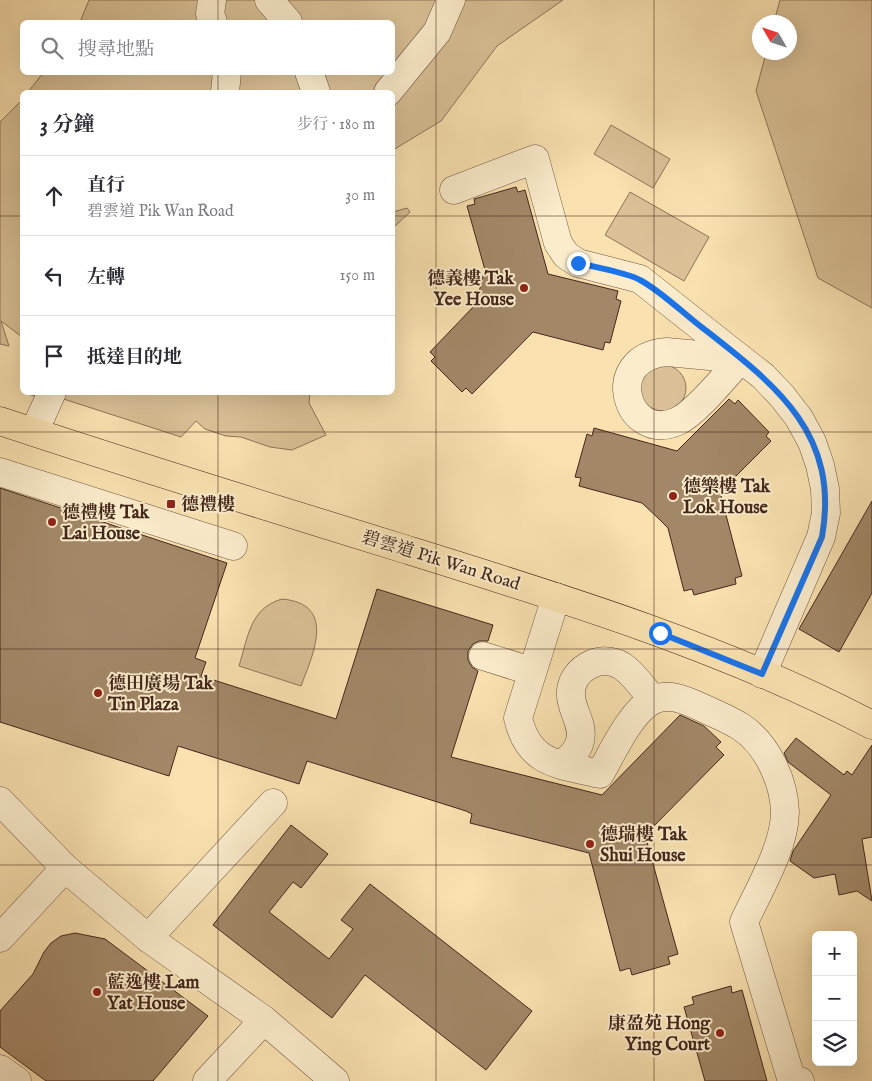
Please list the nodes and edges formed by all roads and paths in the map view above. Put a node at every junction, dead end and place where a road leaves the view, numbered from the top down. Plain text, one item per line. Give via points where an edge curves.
1 (212, 0) edge
2 (269, 0) edge
3 (451, 0) edge
4 (212, 20) edge
5 (286, 20) edge
6 (227, 75) edge
7 (310, 75) edge
8 (225, 90) edge
9 (315, 90) edge
10 (390, 90) edge
11 (454, 190) dead end
12 (51, 395) edge
13 (0, 421) edge
14 (34, 432) junction
15 (0, 472) edge
16 (233, 546) dead end
17 (556, 597) junction
18 (483, 656) dead end
19 (520, 668) junction
20 (762, 674) junction
21 (653, 700) junction
22 (872, 725) edge
23 (562, 764) junction
24 (0, 801) edge
25 (273, 803) dead end
26 (65, 868) junction
27 (0, 938) edge
28 (148, 938) junction
29 (264, 1020) junction
30 (0, 1069) edge
31 (17, 1081) edge
32 (207, 1081) edge
33 (335, 1081) edge
34 (800, 1081) edge

1 - 4 street
2 - 5 street
3 - 10 street via 437,32
6 - 8 street
7 - 9 street
11 - 20 street via 535,159 558,244 566,255 578,263 640,279 763,376 799,418 820,465 826,513 822,537
12 - 14 street
13 - 14 main road, 碧雲道 Pik Wan Road
14 - 17 main road, 碧雲道 Pik Wan Road via 171,478
15 - 16 street
17 - 19 street
17 - 20 main road, 碧雲道 Pik Wan Road via 660,633
18 - 19 street
19 - 23 street via 518,718 522,736 533,751
20 - 22 main road, 碧雲道 Pik Wan Road
21 - 23 street via 633,719 600,774
21 - 23 street via 621,666 607,661 592,663 579,672 571,684 570,698 581,726 580,741 574,754
21 - 34 street via 667,696 681,698 741,727 759,744 773,765 782,788 785,812 782,837 744,922 791,1078
24 - 26 street
25 - 28 street
26 - 27 street
26 - 28 street
28 - 29 street
29 - 32 street
29 - 33 street
30 - 31 street

